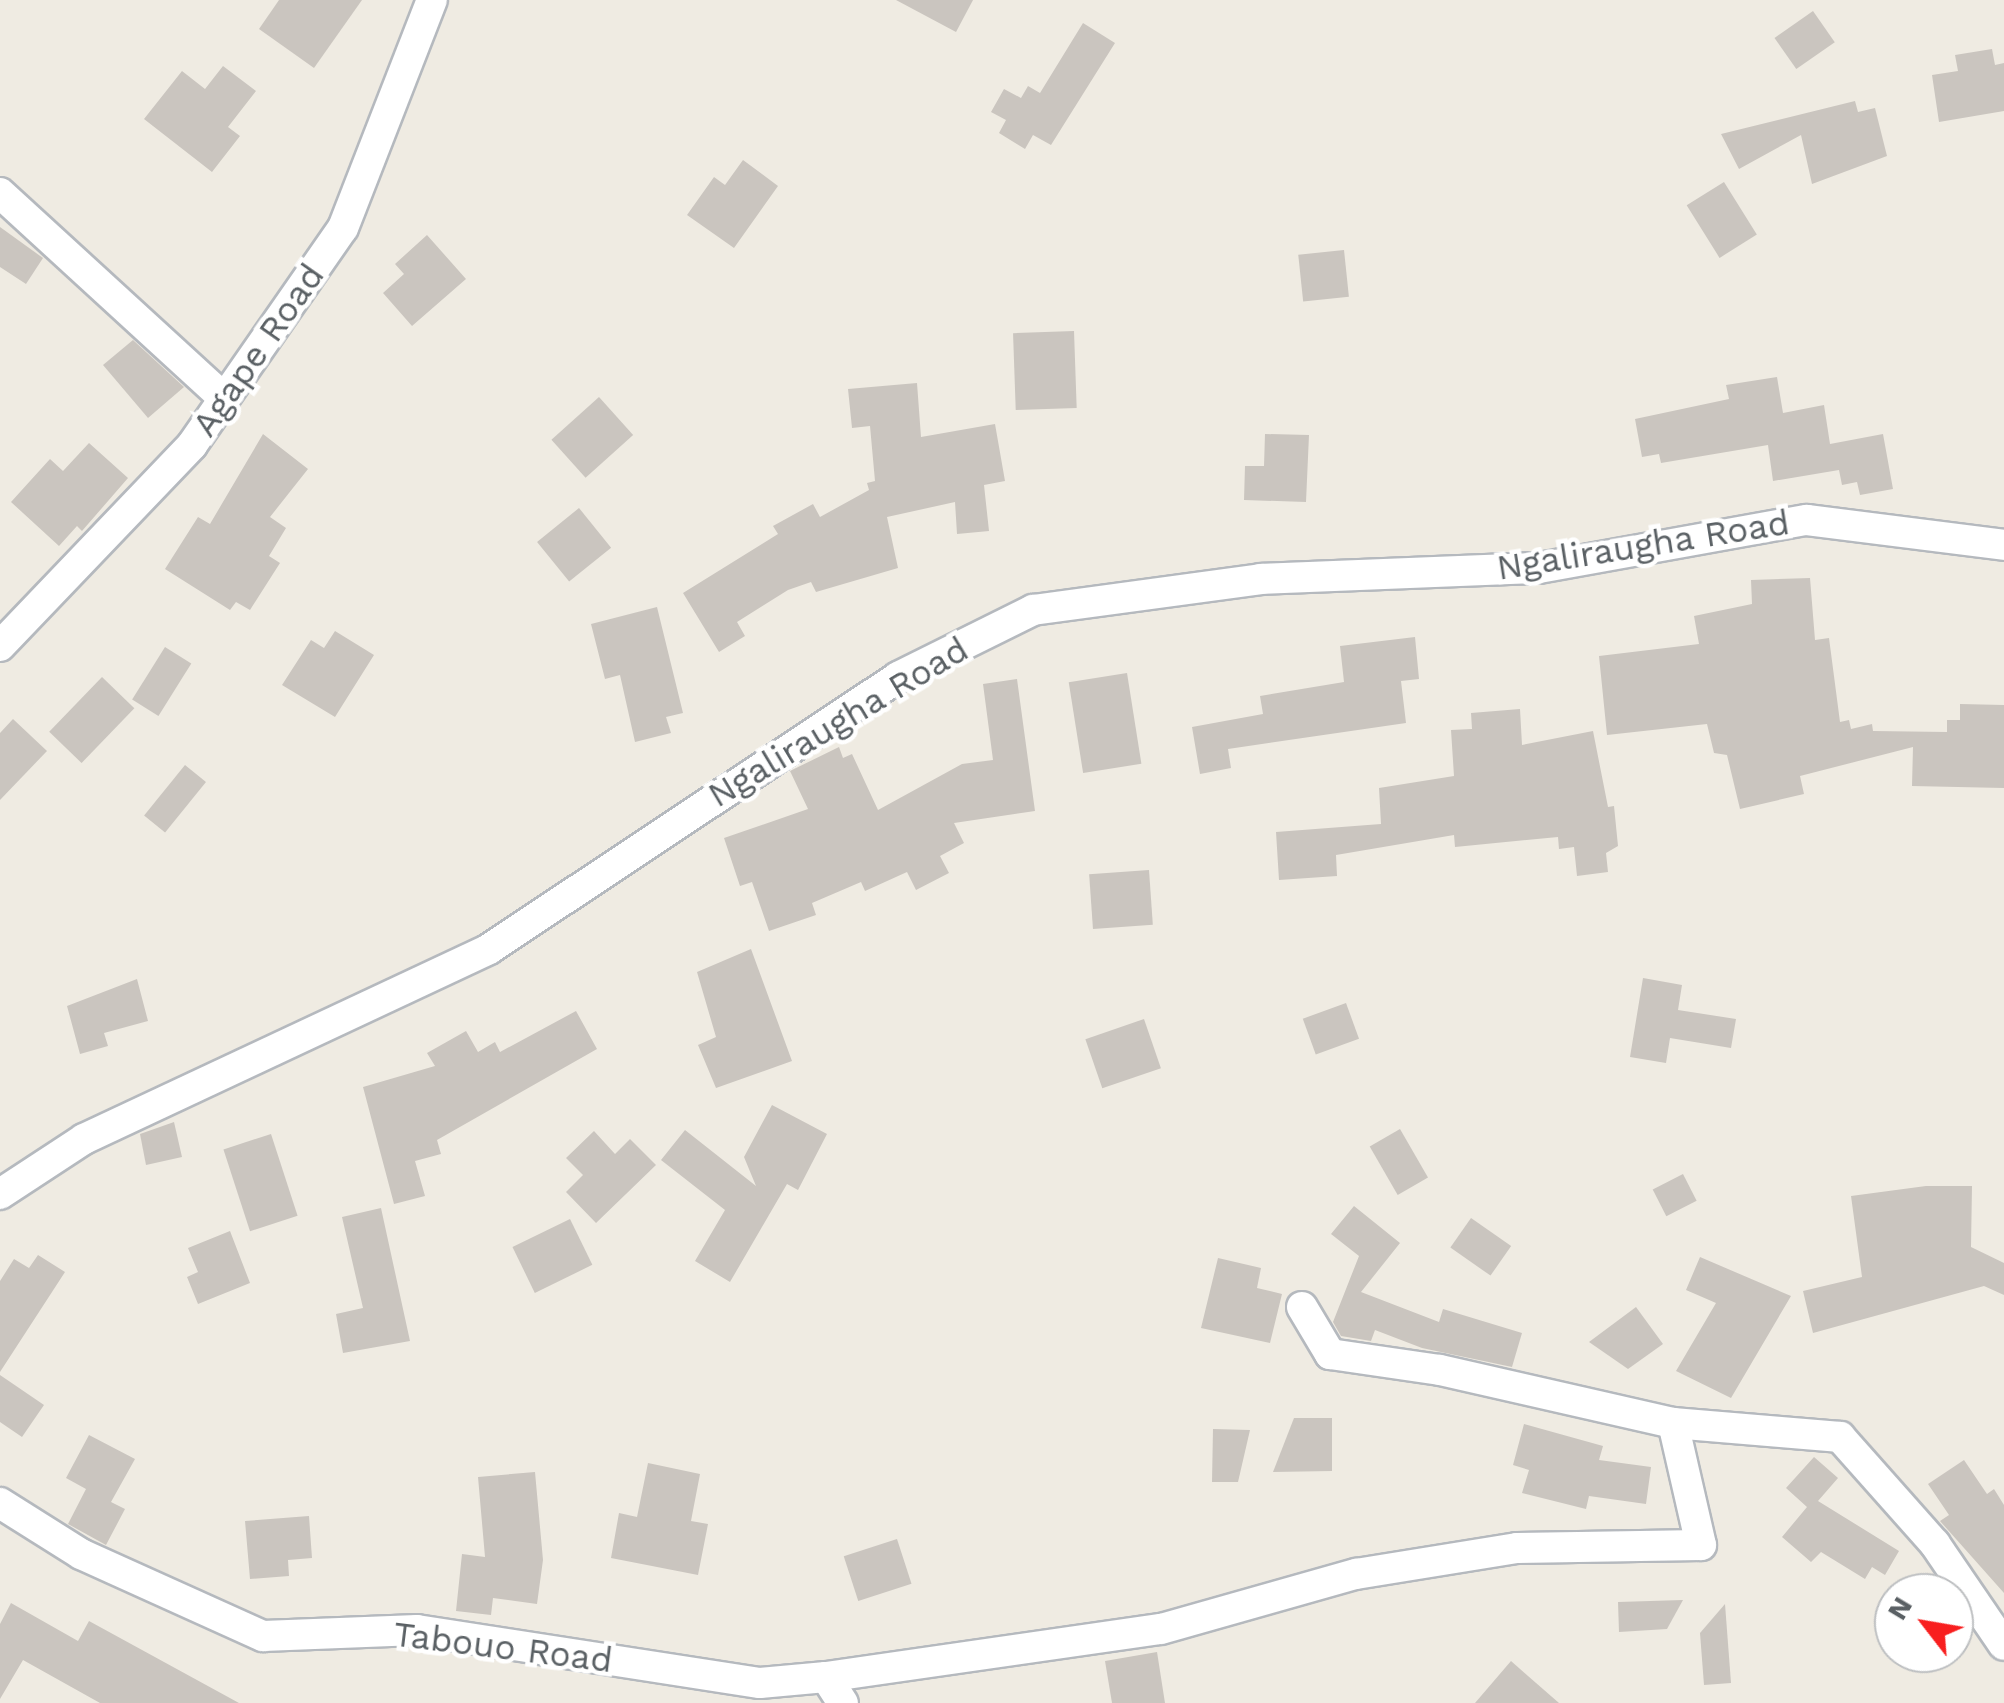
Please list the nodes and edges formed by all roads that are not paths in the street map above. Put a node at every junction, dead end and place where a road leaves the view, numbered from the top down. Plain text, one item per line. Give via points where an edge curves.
1 (432, 0) edge
2 (0, 194) edge
3 (224, 398) junction
4 (2004, 545) edge
5 (0, 646) edge
6 (0, 1194) edge
7 (1302, 1306) dead end
8 (1673, 1424) junction
9 (0, 1503) edge
10 (2004, 1645) edge
11 (826, 1676) junction
12 (843, 1703) edge

1 - 3 street, Agape Road via 343,228
2 - 3 street
3 - 5 street, Agape Road via 192,445
4 - 6 street, Ngaliraugha Road via 1807,520 1539,568 1262,579 1033,610 898,677 489,949 84,1138
7 - 8 street via 1330,1354 1440,1370
8 - 10 street via 1840,1438 1935,1544
8 - 11 street, Tabouo Road via 1702,1545 1517,1548 1356,1574 1161,1629
9 - 11 street, Tabouo Road via 81,1554 263,1636 417,1630 760,1683
11 - 12 street

